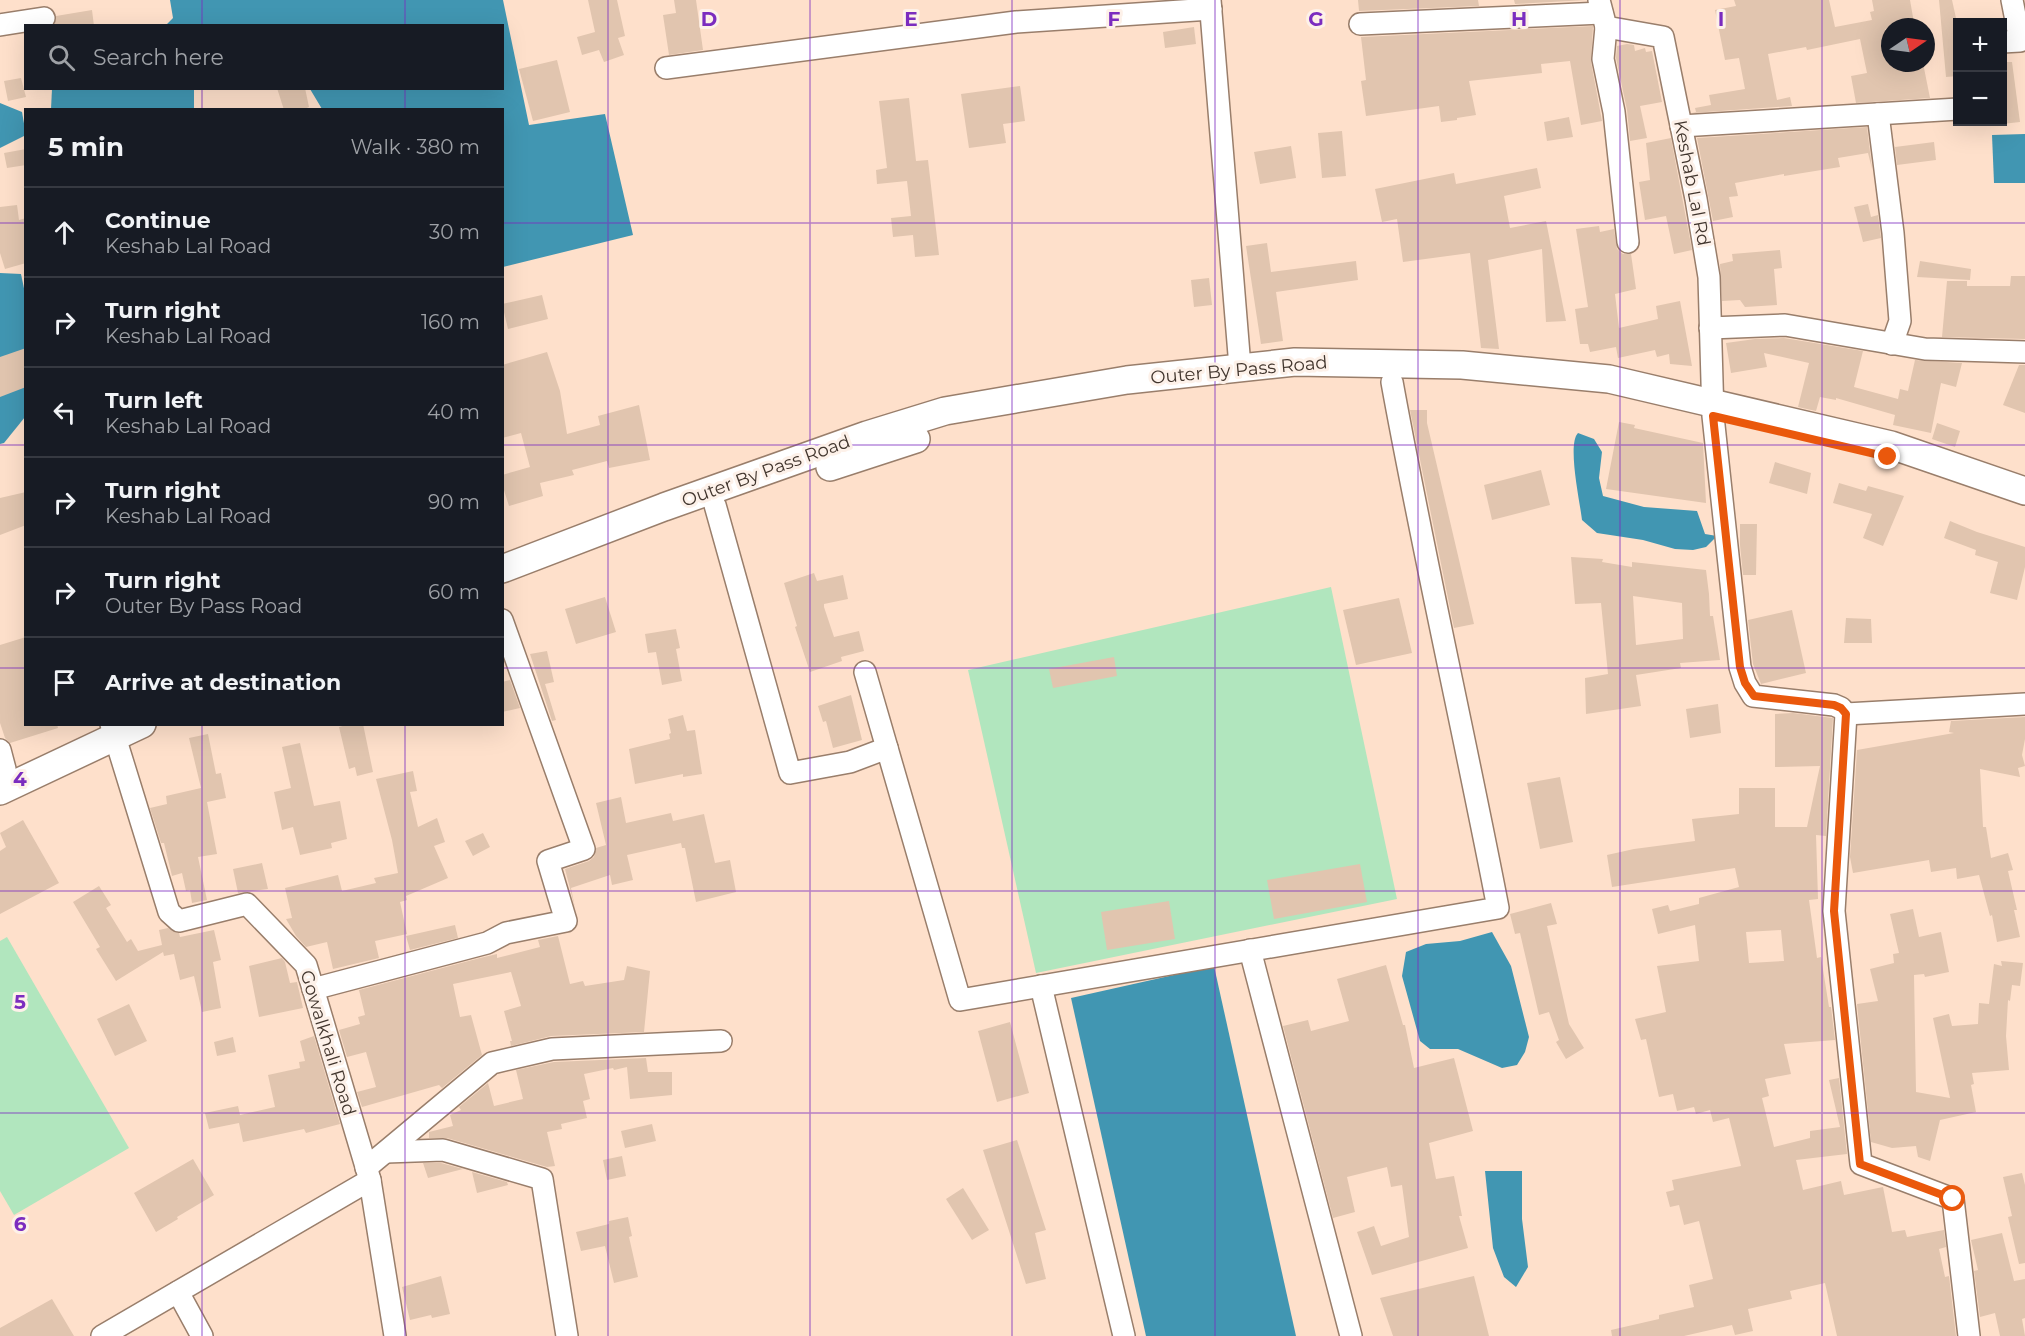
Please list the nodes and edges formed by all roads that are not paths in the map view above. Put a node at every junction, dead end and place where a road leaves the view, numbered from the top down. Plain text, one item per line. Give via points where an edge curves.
1 (2012, 0) edge
2 (1210, 4) edge
3 (1602, 13) edge
4 (44, 18) dead end
5 (1359, 24) dead end
6 (0, 25) edge
7 (2007, 42) edge
8 (666, 68) dead end
9 (1953, 109) edge
10 (1878, 114) junction
11 (1681, 126) junction
12 (1628, 242) dead end
13 (1710, 328) junction
14 (1892, 344) junction
15 (2025, 352) edge
16 (1240, 367) junction
17 (1392, 382) junction
18 (1713, 409) junction
19 (2025, 491) edge
20 (2025, 503) edge
21 (715, 505) junction
22 (504, 568) edge
23 (504, 585) edge
24 (504, 626) edge
25 (865, 672) dead end
26 (2025, 704) edge
27 (1846, 714) junction
28 (129, 726) edge
29 (109, 729) edge
30 (887, 748) junction
31 (1, 770) edge
32 (1250, 950) junction
33 (1041, 986) junction
34 (313, 989) junction
35 (721, 1041) dead end
36 (386, 1152) junction
37 (368, 1174) junction
38 (178, 1292) junction
39 (102, 1336) edge
40 (202, 1336) edge
41 (395, 1336) edge
42 (567, 1336) edge
43 (1124, 1336) edge
44 (1351, 1336) edge
45 (1969, 1336) edge

1 - 7 street via 2020,41
2 - 8 street via 1016,22
2 - 16 street
3 - 5 street
3 - 11 street, Keshab Lal Rd via 1663,37
3 - 12 street via 1604,59 1614,112
4 - 6 street
9 - 10 street
10 - 11 street
10 - 14 street via 1900,321
11 - 13 street, Keshab Lal Rd via 1709,277
13 - 14 street via 1785,325
13 - 18 street, Keshab Lal Rd
14 - 15 street via 1925,349
16 - 18 main road, Outer By Pass Road via 1295,362 1461,364 1609,379
16 - 22 main road, Outer By Pass Road via 1127,380 945,411 639,516
17 - 18 main road, Outer By Pass Road via 1468,382 1608,394
17 - 21 main road, Outer By Pass Road via 1241,384 1132,396 951,427
17 - 32 street via 1498,908
18 - 19 main road, Outer By Pass Road via 1891,445
18 - 20 main road, Outer By Pass Road via 1888,457
18 - 27 street, Keshab Lal Rd via 1740,667 1745,683 1754,696 1834,705
21 - 23 main road, Outer By Pass Road
21 - 30 street via 790,773 850,762
24 - 34 street via 584,849 548,861 566,921 506,933 487,943
25 - 30 street
26 - 27 street
27 - 45 street via 1834,911 1860,1164 1953,1199
28 - 29 main road
29 - 31 main road
29 - 34 street, Gowalkhali Road via 169,912 179,921 247,904 306,966
30 - 33 street via 960,1000
32 - 33 street
32 - 44 street
33 - 43 street
34 - 37 street, Gowalkhali Road
35 - 36 street via 552,1049 492,1063
36 - 37 street
36 - 42 street via 443,1150 542,1179
37 - 38 street
37 - 41 street, Gowalkhali Road
38 - 39 street
38 - 40 street

